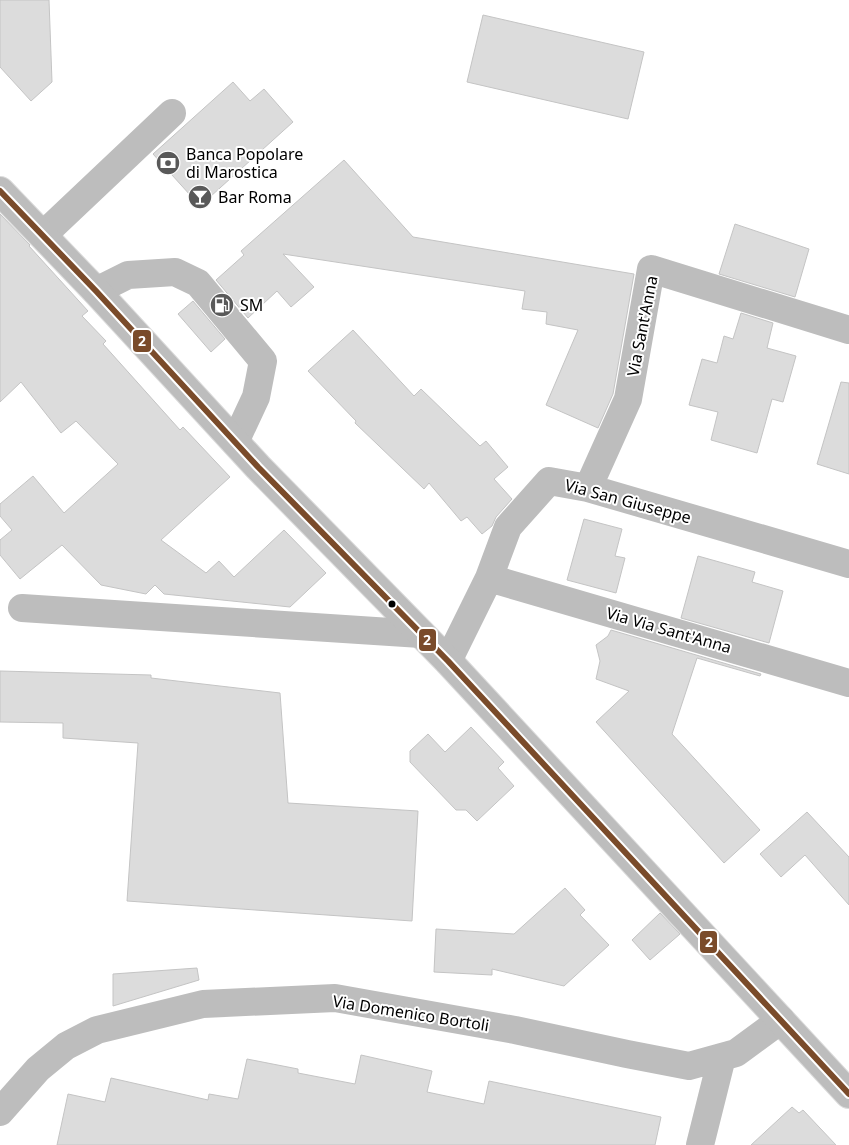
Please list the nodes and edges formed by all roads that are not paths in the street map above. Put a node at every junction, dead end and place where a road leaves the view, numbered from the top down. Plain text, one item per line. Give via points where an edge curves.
1 (172, 113) dead end
2 (0, 191) edge
3 (43, 235) junction
4 (96, 290) junction
5 (849, 330) edge
6 (235, 442) junction
7 (588, 488) junction
8 (849, 564) edge
9 (489, 578) junction
10 (22, 608) dead end
11 (421, 634) junction
12 (448, 661) junction
13 (849, 683) edge
14 (781, 1020) junction
15 (722, 1057) junction
16 (849, 1094) edge
17 (0, 1112) edge
18 (700, 1145) edge

1 - 3 street
2 - 3 street
3 - 4 street
4 - 6 street
4 - 6 street via 128,275 175,272 198,283 263,361 256,398
5 - 7 street, Via Sant'Anna via 651,268 628,399
6 - 11 street
7 - 8 street, Via San Giuseppe
7 - 9 street, Via San Giuseppe via 548,481 508,527
9 - 12 street, Via San Giuseppe
9 - 13 street, Via Via Sant'Anna
10 - 11 street
11 - 12 street
12 - 14 street
14 - 15 street, Via Domenico Bortoli via 736,1053
14 - 16 street
15 - 17 street, Via Domenico Bortoli via 689,1066 515,1030 334,998 203,1004 97,1030 66,1046 38,1068
15 - 18 street

